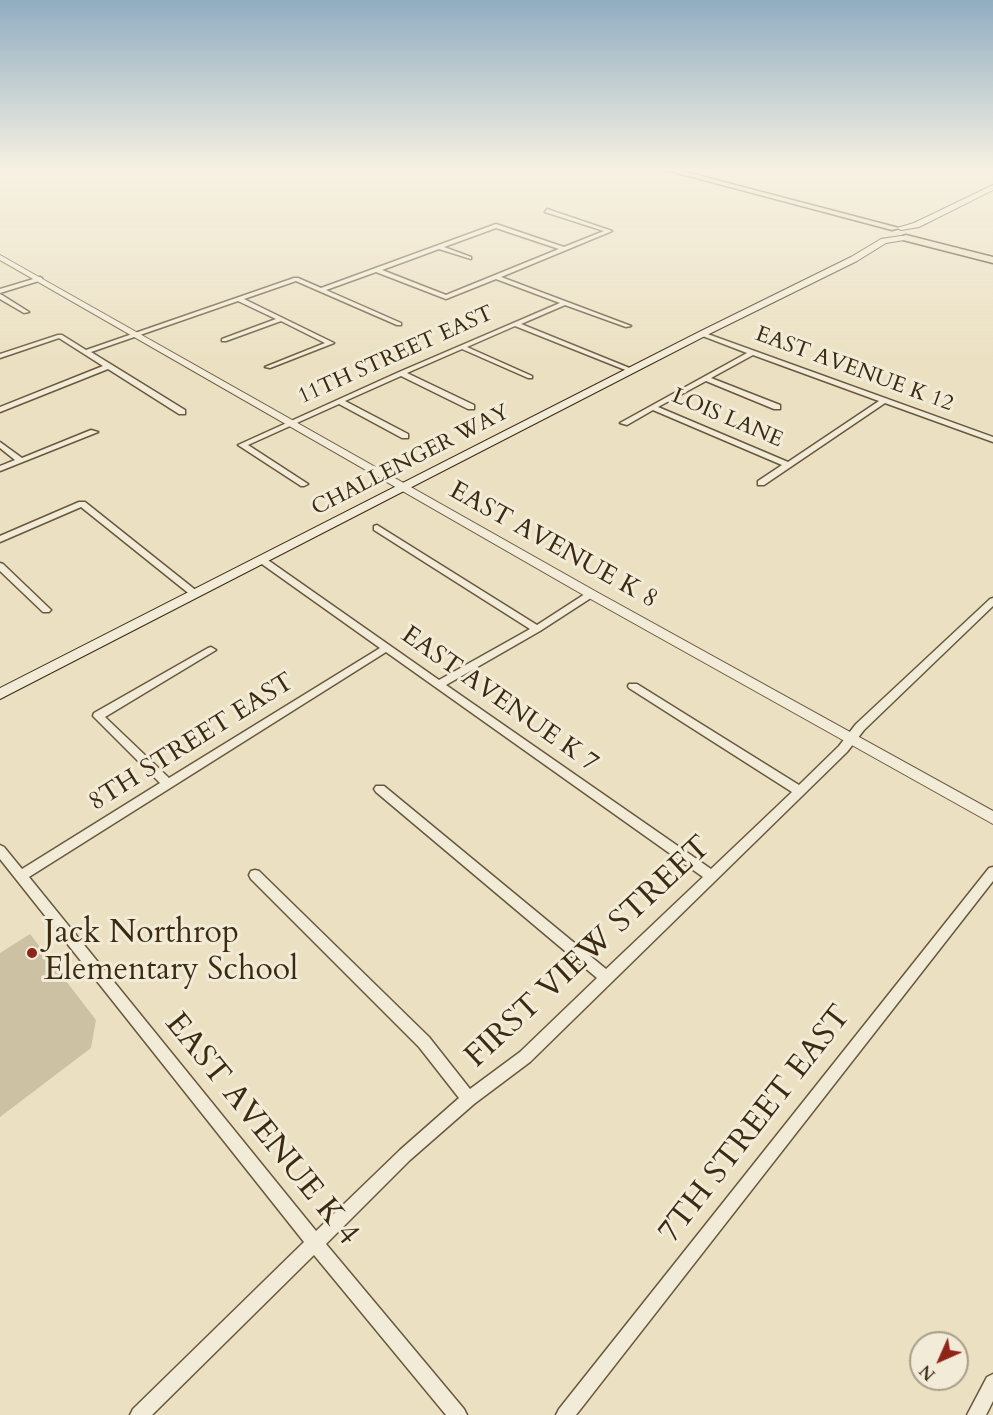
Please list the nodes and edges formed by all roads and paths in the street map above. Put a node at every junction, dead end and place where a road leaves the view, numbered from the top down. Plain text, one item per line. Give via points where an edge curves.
1 (470, 236) edge
2 (526, 236) edge
3 (596, 236) edge
4 (881, 236) edge
5 (898, 236) edge
6 (916, 236) edge
7 (441, 247) junction
8 (564, 249) junction
9 (0, 257) edge
10 (469, 258) dead end
11 (993, 258) edge
12 (840, 264) junction
13 (377, 270) junction
14 (496, 277) junction
15 (40, 279) junction
16 (321, 290) junction
17 (0, 291) edge
18 (0, 296) edge
19 (239, 299) junction
20 (566, 302) junction
21 (26, 312) dead end
22 (281, 319) junction
23 (399, 324) dead end
24 (516, 324) junction
25 (628, 326) dead end
26 (138, 334) junction
27 (702, 334) junction
28 (224, 340) dead end
29 (462, 347) junction
30 (87, 352) junction
31 (753, 352) junction
32 (0, 356) edge
33 (109, 366) junction
34 (268, 367) dead end
35 (630, 370) junction
36 (401, 373) junction
37 (530, 378) dead end
38 (705, 378) junction
39 (885, 400) junction
40 (339, 401) junction
41 (471, 407) dead end
42 (652, 407) junction
43 (777, 407) dead end
44 (0, 410) edge
45 (182, 412) dead end
46 (292, 422) junction
47 (624, 423) dead end
48 (94, 432) dead end
49 (405, 436) dead end
50 (993, 440) edge
51 (0, 444) edge
52 (21, 461) junction
53 (789, 465) junction
54 (0, 469) edge
55 (761, 483) dead end
56 (304, 484) dead end
57 (402, 487) junction
58 (377, 528) dead end
59 (0, 539) edge
60 (262, 560) junction
61 (0, 566) edge
62 (195, 594) junction
63 (591, 594) junction
64 (993, 601) edge
65 (46, 610) dead end
66 (537, 629) junction
67 (386, 648) junction
68 (210, 650) dead end
69 (438, 685) junction
70 (633, 686) dead end
71 (0, 694) edge
72 (850, 737) junction
73 (169, 785) junction
74 (380, 789) dead end
75 (799, 791) junction
76 (993, 818) edge
77 (0, 850) edge
78 (993, 872) edge
79 (255, 875) dead end
80 (21, 876) junction
81 (711, 876) junction
82 (607, 978) junction
83 (470, 1099) junction
84 (315, 1243) junction
85 (993, 1383) edge
86 (140, 1415) edge
87 (458, 1415) edge
88 (565, 1415) edge
89 (976, 1415) edge

1 - 7 street
2 - 8 street
3 - 8 street
4 - 12 main road, CHALLENGER WAY
5 - 12 main road, CHALLENGER WAY
6 - 11 main road
7 - 10 street
7 - 13 street
8 - 14 street
9 - 15 street, EAST AVENUE K 8
12 - 27 main road, CHALLENGER WAY
13 - 14 street via 446,297
13 - 16 street
14 - 20 street
15 - 17 street
15 - 26 street, EAST AVENUE K 8
16 - 19 street via 296,279
16 - 23 street
18 - 21 street
19 - 22 street
19 - 26 street
20 - 24 street, 11TH STREET EAST
20 - 25 street
22 - 28 street
22 - 34 street via 331,343
24 - 29 street, 11TH STREET EAST
24 - 35 street
26 - 30 street
26 - 46 street, EAST AVENUE K 8
27 - 31 street, EAST AVENUE K 12
27 - 35 main road, CHALLENGER WAY
29 - 36 street, 11TH STREET EAST
29 - 37 street
30 - 32 street via 60,336
30 - 33 street
31 - 38 street
31 - 39 street, EAST AVENUE K 12
33 - 44 street
33 - 45 street
35 - 57 main road, CHALLENGER WAY
36 - 40 street, 11TH STREET EAST
36 - 41 street
38 - 42 street
38 - 43 street
39 - 50 street, EAST AVENUE K 12
39 - 53 street
40 - 46 street, 11TH STREET EAST
40 - 49 street
42 - 47 street
42 - 53 street, LOIS LANE
46 - 56 street, 11TH STREET EAST via 242,445
46 - 57 street, EAST AVENUE K 8
48 - 52 street
51 - 52 street
52 - 54 street
53 - 55 street
57 - 60 main road, CHALLENGER WAY
57 - 63 street, EAST AVENUE K 8
58 - 66 street
59 - 62 street via 82,504
60 - 62 main road, CHALLENGER WAY
60 - 67 street, EAST AVENUE K 7
61 - 65 street
62 - 71 main road, CHALLENGER WAY
63 - 66 street
63 - 72 street, EAST AVENUE K 8
64 - 72 street, FIRST VIEW STREET
66 - 69 street
67 - 69 street, EAST AVENUE K 7
67 - 73 street, 8TH STREET EAST
68 - 73 street via 98,716
69 - 81 street, EAST AVENUE K 7
70 - 75 street
72 - 75 street, FIRST VIEW STREET via 843,750
72 - 76 street, EAST AVENUE K 8
73 - 80 street, 8TH STREET EAST
74 - 82 street
75 - 81 street, FIRST VIEW STREET
77 - 80 street, EAST AVENUE K 4
78 - 88 street, 7TH STREET EAST
79 - 83 street via 424,1042
80 - 84 street, EAST AVENUE K 4
81 - 82 street, FIRST VIEW STREET
82 - 83 street, FIRST VIEW STREET via 525,1058
83 - 84 street, FIRST VIEW STREET via 405,1155
84 - 86 street, FIRST VIEW STREET
84 - 87 street, EAST AVENUE K 4
85 - 89 street

